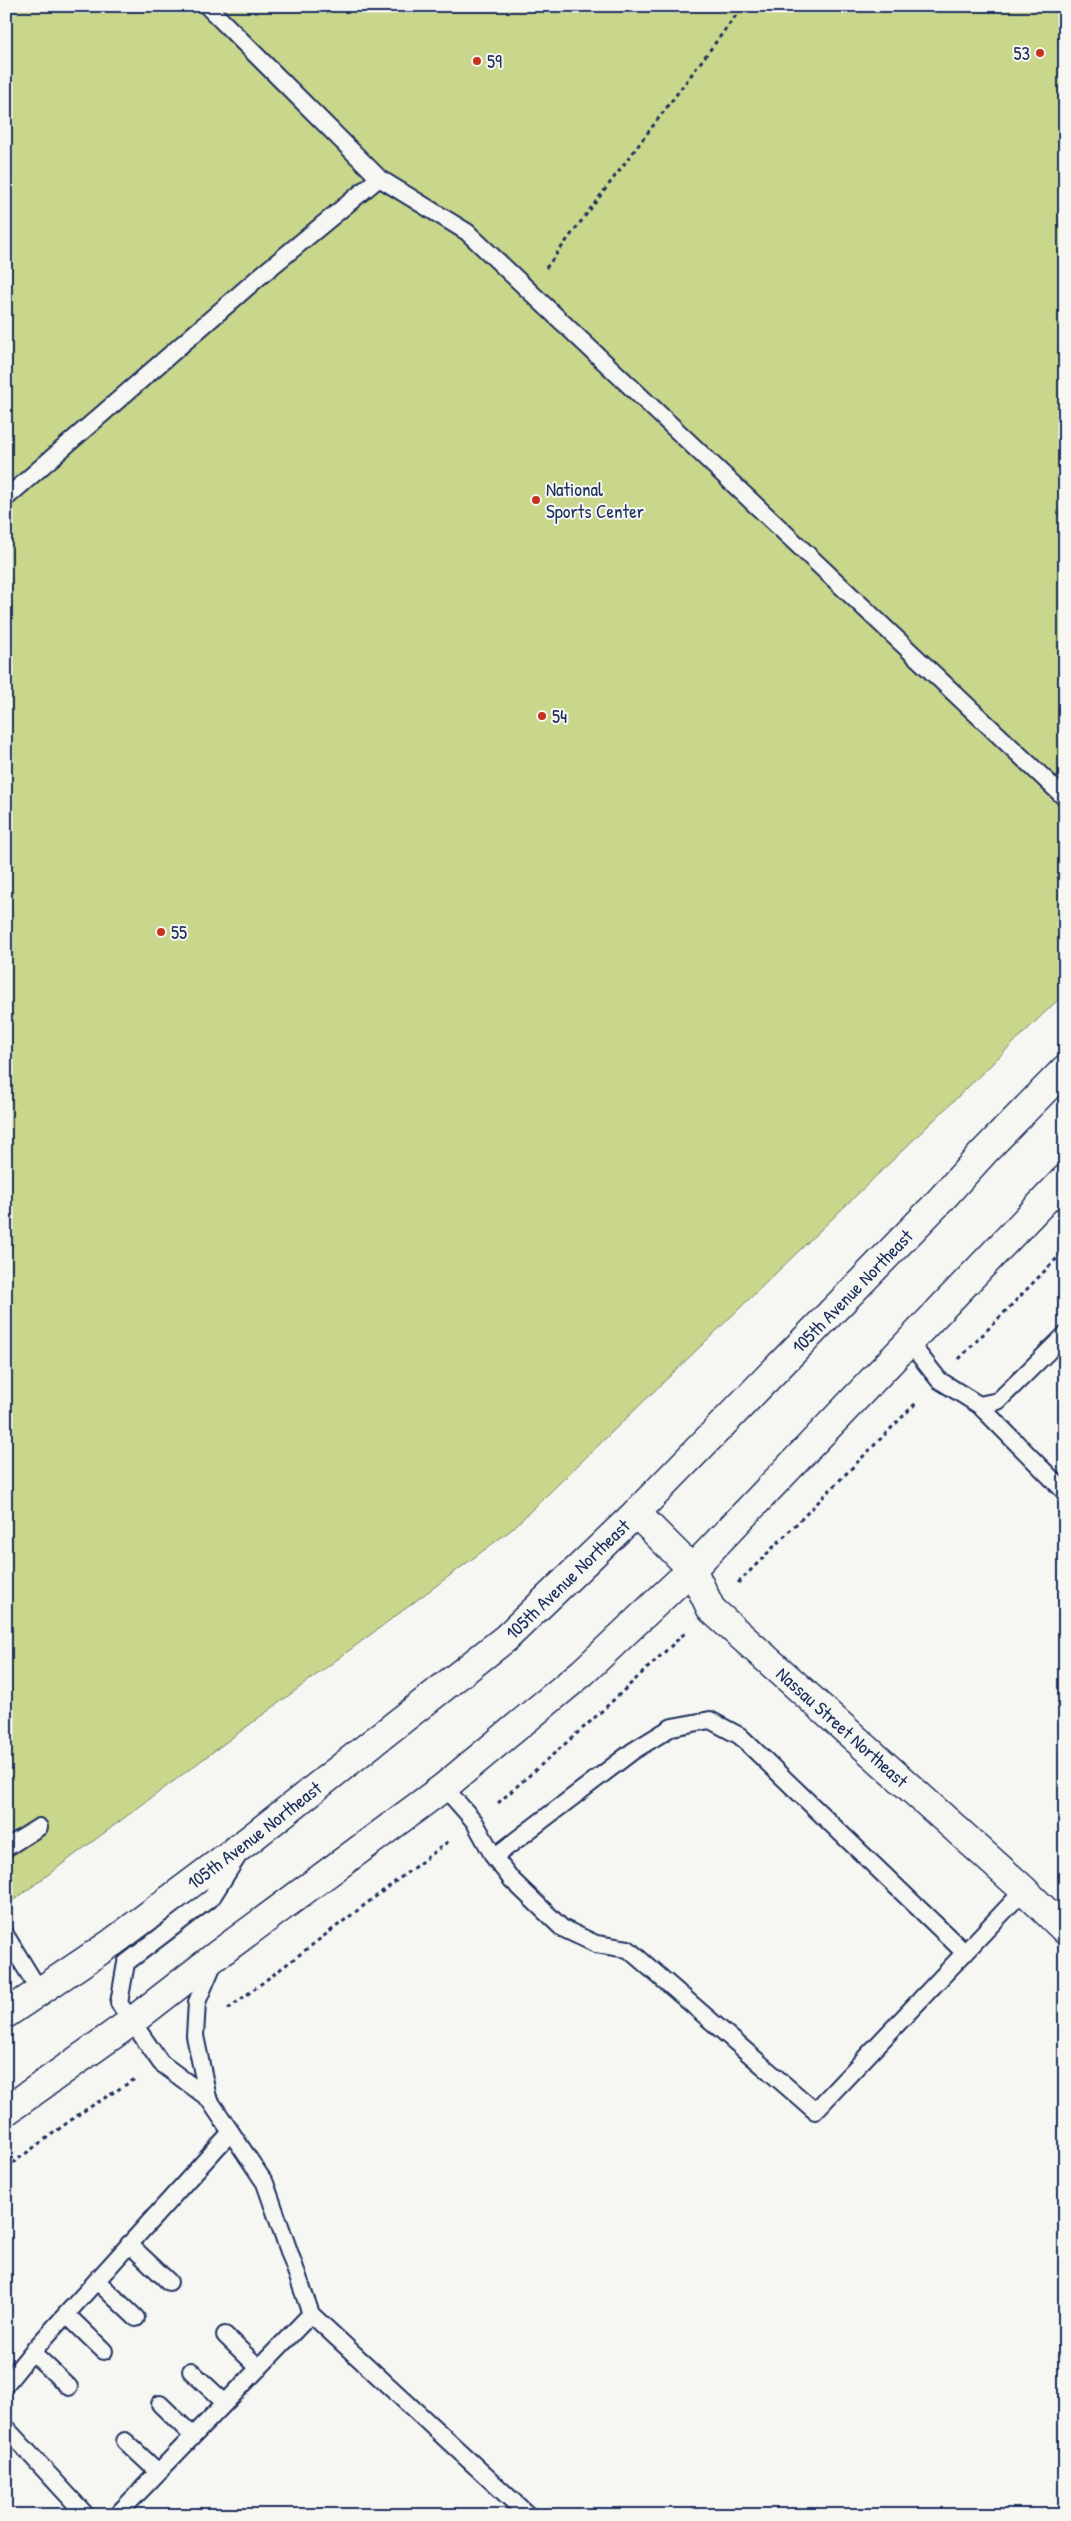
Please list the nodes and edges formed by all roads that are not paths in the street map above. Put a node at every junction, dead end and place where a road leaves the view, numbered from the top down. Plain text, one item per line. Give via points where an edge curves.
1 (207, 6) edge
2 (379, 178) junction
3 (6, 498) edge
4 (1065, 798) edge
5 (1065, 1069) edge
6 (1065, 1179) edge
7 (1065, 1335) edge
8 (909, 1342) junction
9 (979, 1404) junction
10 (1065, 1492) edge
11 (636, 1513) junction
12 (692, 1569) junction
13 (444, 1787) junction
14 (39, 1827) dead end
15 (249, 1840) junction
16 (6, 1848) edge
17 (494, 1856) junction
18 (1024, 1890) junction
19 (1065, 1930) edge
20 (6, 1936) edge
21 (964, 1952) junction
22 (217, 1955) junction
23 (39, 1990) junction
24 (6, 2014) edge
25 (131, 2022) junction
26 (208, 2098) junction
27 (6, 2111) edge
28 (231, 2132) junction
29 (129, 2244) junction
30 (97, 2281) junction
31 (169, 2282) dead end
32 (66, 2314) junction
33 (311, 2314) junction
34 (136, 2318) dead end
35 (224, 2335) dead end
36 (104, 2351) dead end
37 (32, 2352) junction
38 (259, 2368) junction
39 (191, 2371) dead end
40 (6, 2384) edge
41 (69, 2387) dead end
42 (225, 2403) junction
43 (160, 2404) dead end
44 (6, 2428) edge
45 (193, 2436) junction
46 (125, 2441) dead end
47 (158, 2472) junction
48 (86, 2515) edge
49 (116, 2515) edge
50 (528, 2515) edge

1 - 2 lane
2 - 3 lane via 259,277
2 - 4 lane via 466,232
5 - 11 street, 105th Avenue Northeast
6 - 8 street
7 - 9 lane via 998,1402
8 - 9 lane via 939,1380
8 - 12 street
9 - 10 lane
11 - 12 street, Nassau Street Northeast
11 - 15 street, 105th Avenue Northeast via 506,1638
12 - 13 street via 583,1672
12 - 18 street, Nassau Street Northeast via 711,1609
13 - 17 lane via 474,1821
13 - 22 street
14 - 16 lane
15 - 23 street, 105th Avenue Northeast via 113,1942
15 - 25 lane via 212,1897 126,1963 119,2003
17 - 21 lane via 640,1746 672,1727 710,1720 740,1736
17 - 21 lane via 512,1880 562,1928 596,1944 628,1949 815,2111
18 - 19 street, Nassau Street Northeast
18 - 21 lane
20 - 23 lane
22 - 25 street
22 - 26 lane via 198,2002 195,2036
23 - 24 street, 105th Avenue Northeast
25 - 26 lane via 161,2063
25 - 27 street
26 - 28 lane
28 - 29 lane
28 - 33 lane via 265,2183
29 - 30 lane
29 - 31 lane
30 - 32 lane
30 - 34 lane
32 - 36 lane
32 - 37 lane
33 - 38 lane
33 - 50 lane
35 - 38 lane
37 - 40 lane
37 - 41 lane
38 - 42 lane
39 - 42 lane
42 - 45 lane
43 - 45 lane
44 - 48 lane
45 - 47 lane
46 - 47 lane
47 - 49 lane

